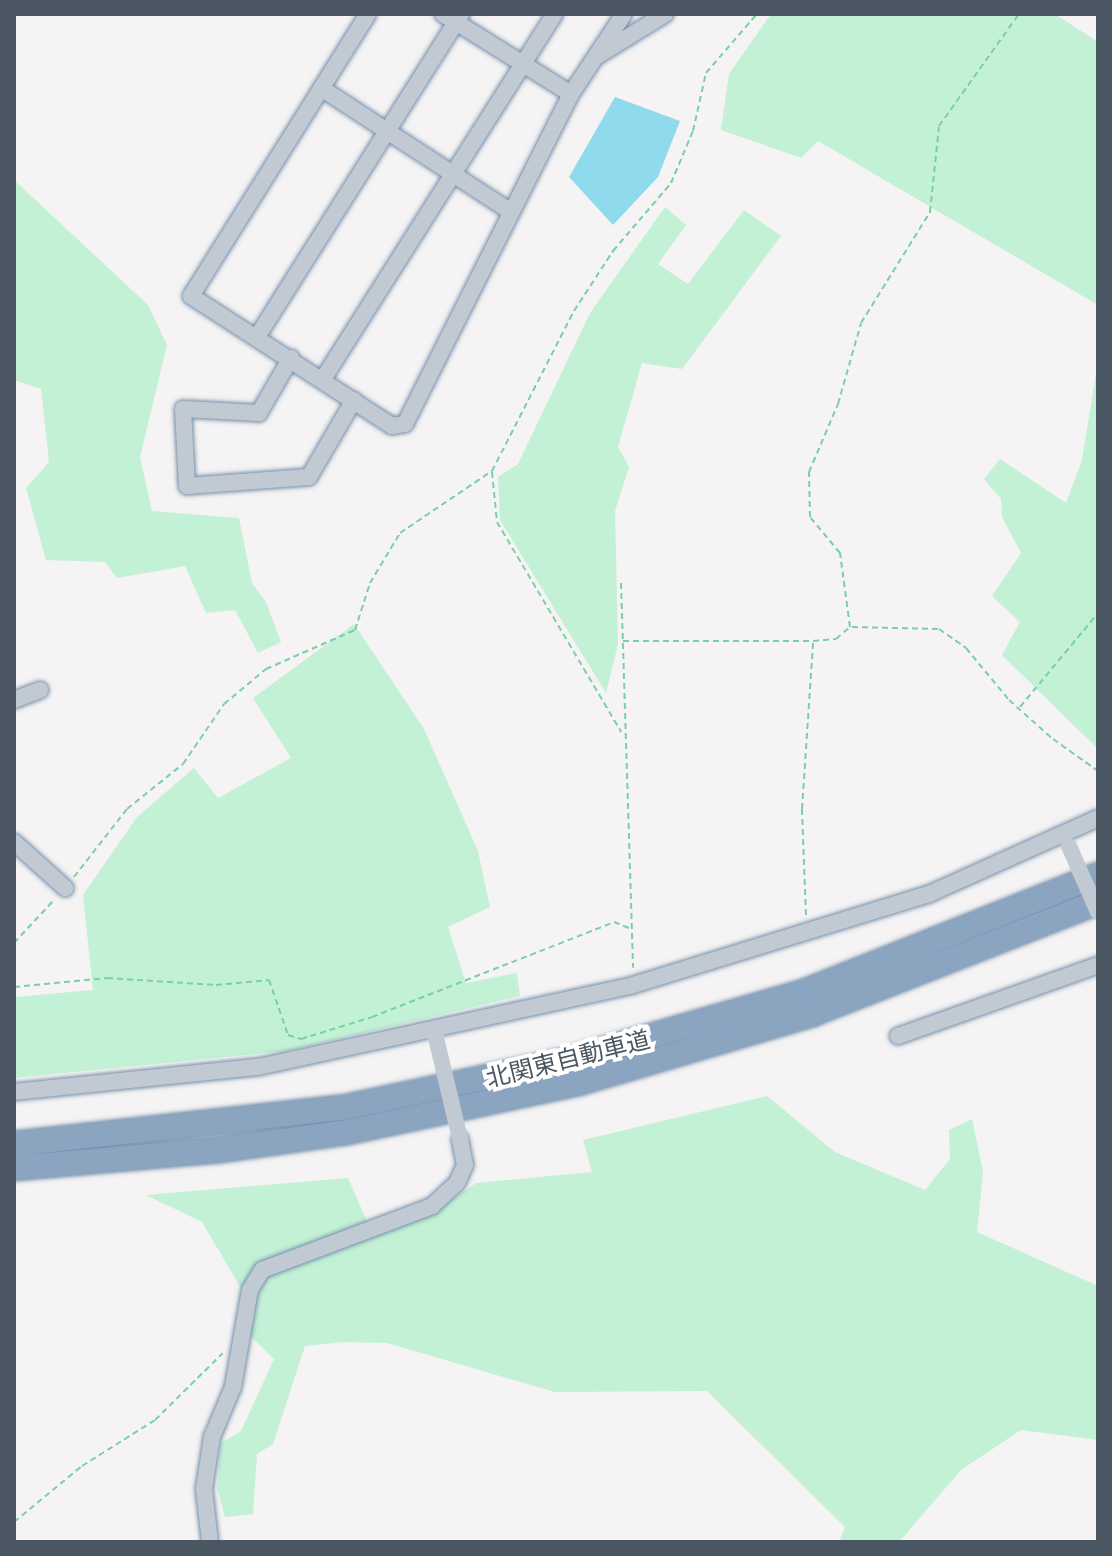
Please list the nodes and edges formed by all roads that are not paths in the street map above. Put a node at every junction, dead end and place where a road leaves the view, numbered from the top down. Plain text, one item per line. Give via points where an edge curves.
1 (368, 14) edge
2 (555, 14) edge
3 (624, 14) edge
4 (665, 14) edge
5 (453, 17) edge
6 (598, 55) junction
7 (523, 64) junction
8 (321, 88) junction
9 (571, 94) junction
10 (386, 131) junction
11 (454, 173) junction
12 (510, 211) junction
13 (257, 337) junction
14 (291, 358) junction
15 (323, 379) junction
16 (354, 400) junction
17 (40, 690) dead end
18 (14, 700) edge
19 (1098, 818) edge
20 (1066, 840) junction
21 (14, 842) edge
22 (1098, 875) edge
23 (65, 888) road end
24 (1098, 902) edge
25 (1098, 912) edge
26 (1098, 965) edge
27 (435, 1034) junction
28 (898, 1036) dead end
29 (14, 1092) edge
30 (14, 1144) edge
31 (14, 1168) edge
32 (210, 1542) edge

1 - 8 street
2 - 7 street
3 - 6 street
4 - 6 street
5 - 7 street
5 - 10 street
6 - 9 street
7 - 9 street
7 - 11 street
8 - 10 street
8 - 13 street via 191,296
9 - 12 street
10 - 11 street
10 - 13 street
11 - 12 street
11 - 15 street
12 - 16 street via 405,424 392,426
13 - 14 street
14 - 15 street
14 - 16 street via 259,413 183,409 187,486 309,477
15 - 16 street
17 - 18 street
19 - 20 street
20 - 25 street, bridge
20 - 27 street via 811,933 633,985
21 - 23 street
22 - 30 highway, 北関東自動車道 via 804,992 559,1063 342,1108
24 - 31 highway, 北関東自動車道 via 812,1014 578,1083 347,1132 219,1150
26 - 28 street
27 - 29 street via 258,1067
27 - 32 street, bridge via 465,1165 457,1183 432,1206 262,1270 250,1290 233,1387 218,1415 210,1450 204,1489

